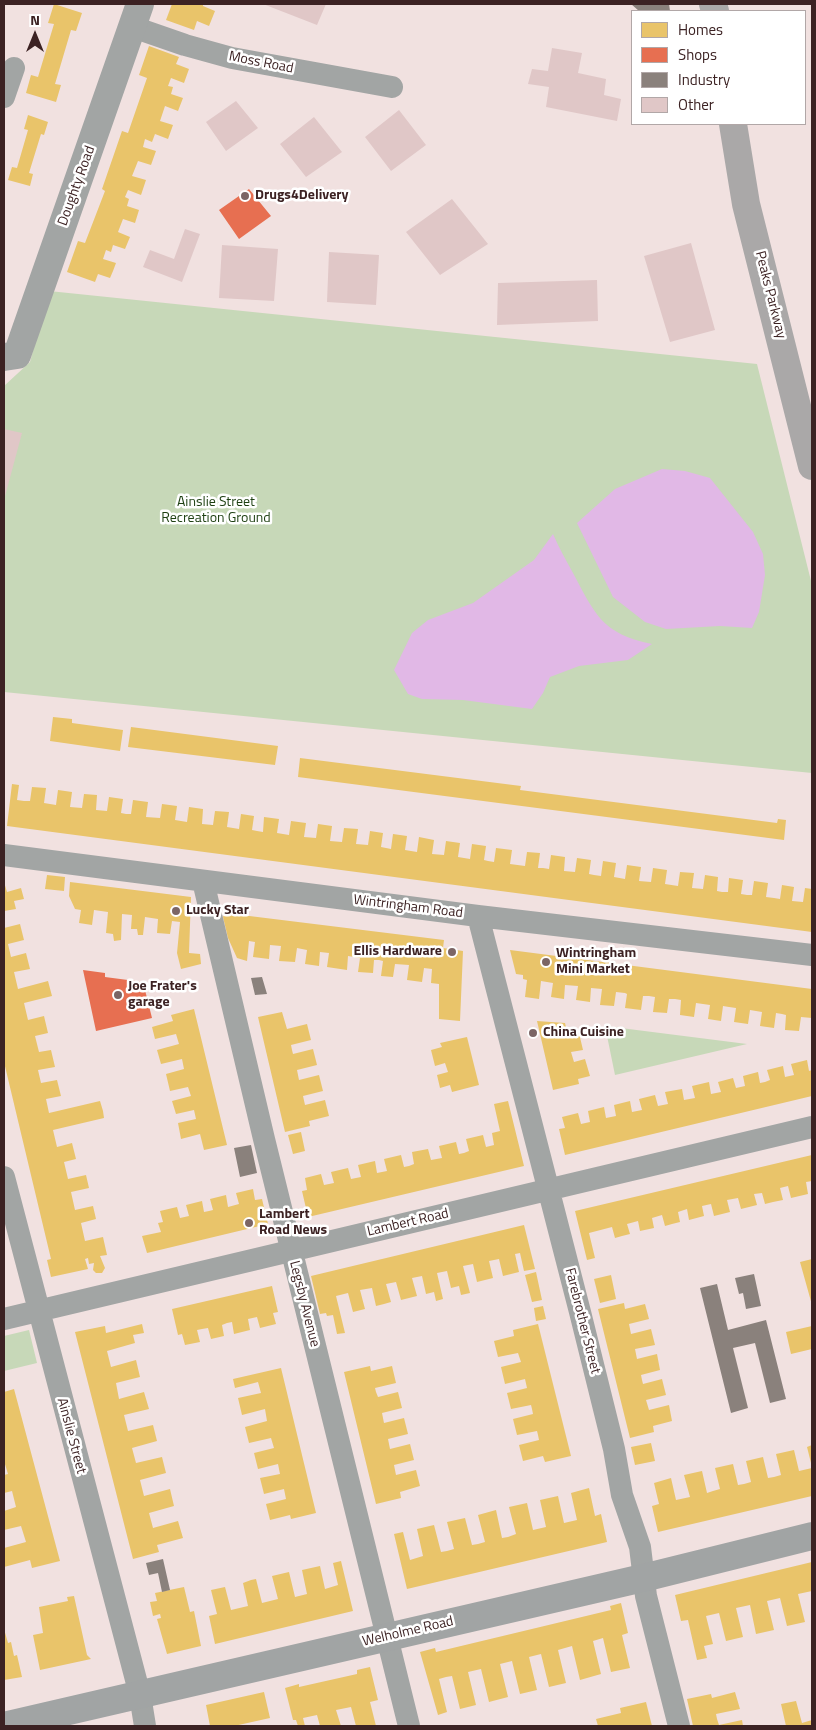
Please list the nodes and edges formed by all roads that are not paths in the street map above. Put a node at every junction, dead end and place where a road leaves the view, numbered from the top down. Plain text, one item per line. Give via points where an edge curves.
1 (137, 15) edge
2 (14, 68) dead end
3 (392, 87) dead end
4 (4, 97) edge
5 (733, 125) edge
6 (4, 358) edge
7 (812, 466) edge
8 (4, 854) edge
9 (203, 882) junction
10 (478, 916) junction
11 (812, 955) edge
12 (812, 1128) edge
13 (4, 1177) edge
14 (548, 1190) junction
15 (291, 1251) junction
16 (37, 1311) junction
17 (4, 1319) edge
18 (812, 1536) edge
19 (643, 1578) junction
20 (386, 1637) junction
21 (140, 1695) junction
22 (407, 1717) edge
23 (4, 1726) edge
24 (145, 1726) edge
25 (679, 1726) edge

1 - 3 street, Moss Road via 185,46 232,58
1 - 6 street, Doughty Road via 17,354
2 - 4 street
5 - 7 highway, Peaks Parkway via 746,204
8 - 9 street, Wintringham Road
9 - 10 street, Wintringham Road
9 - 15 street, Legsby Avenue
10 - 11 street, Wintringham Road
10 - 14 street, Farebrother Street
12 - 14 street, Lambert Road
13 - 16 street, Ainslie Street
14 - 15 street, Lambert Road
14 - 19 street, Farebrother Street via 614,1449 622,1495 640,1547
15 - 16 street, Lambert Road
15 - 20 street, Legsby Avenue
16 - 17 street, Lambert Road
16 - 21 street, Ainslie Street
18 - 19 main road, Welholme Road
19 - 20 main road, Welholme Road
19 - 25 street, Farebrother Street
20 - 21 main road, Welholme Road
20 - 22 street, Legsby Avenue
21 - 23 main road, Welholme Road
21 - 24 street, Ainslie Street

